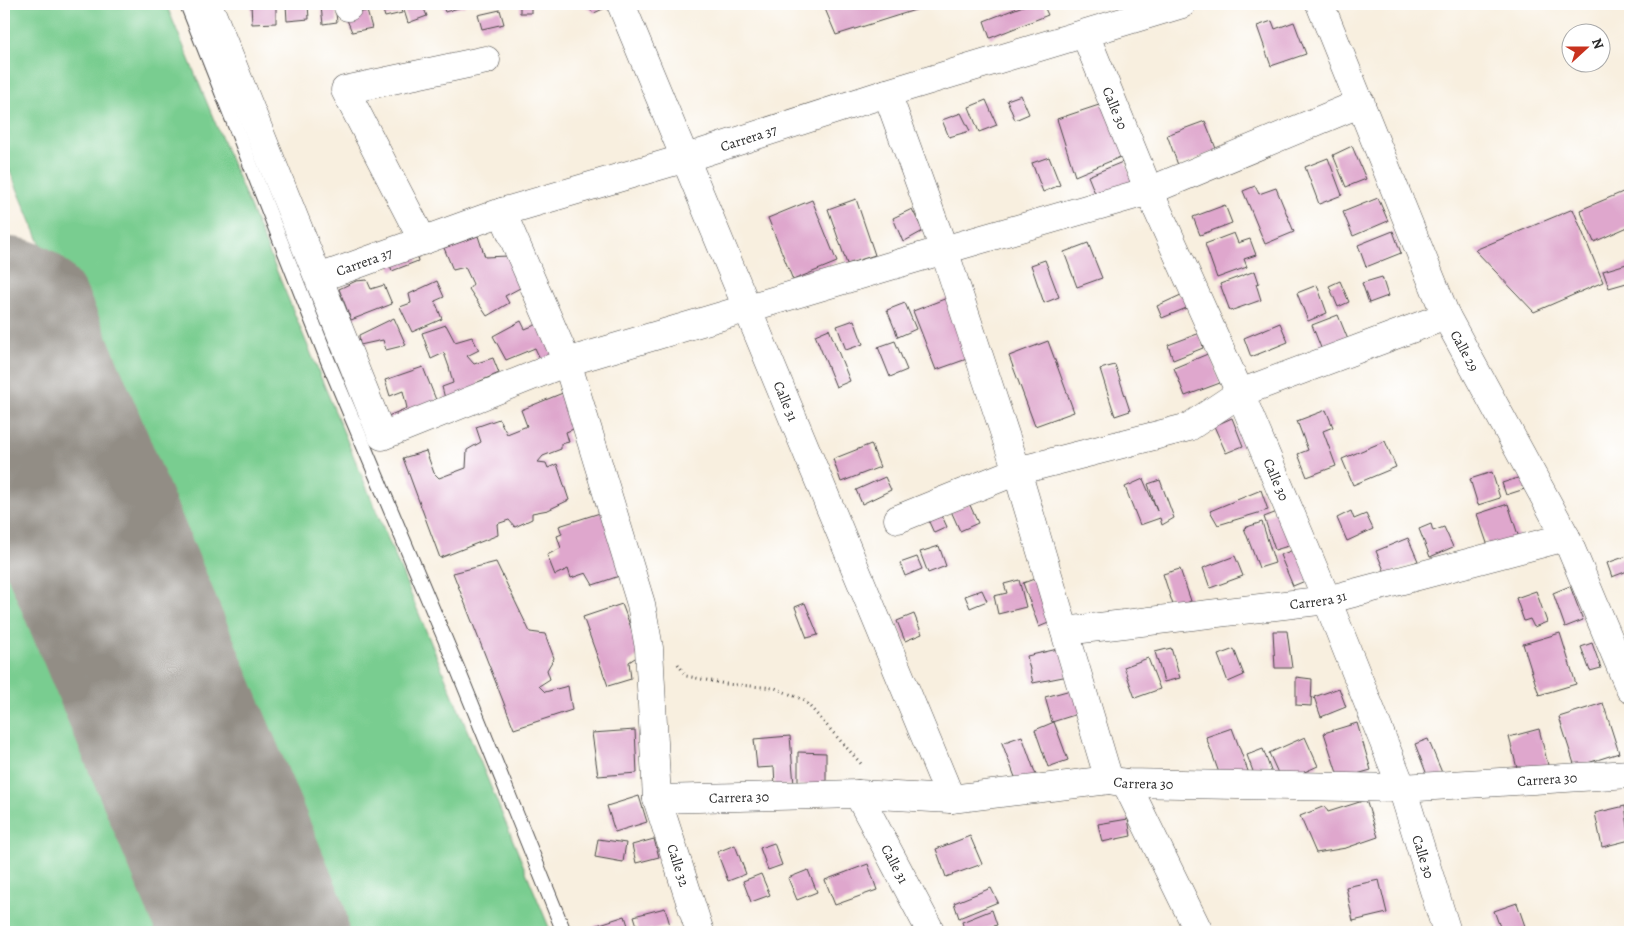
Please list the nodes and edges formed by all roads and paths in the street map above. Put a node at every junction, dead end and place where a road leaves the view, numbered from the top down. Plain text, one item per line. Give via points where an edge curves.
1 (187, 4) edge
2 (208, 4) edge
3 (621, 4) edge
4 (1182, 4) edge
5 (1320, 4) edge
6 (1085, 34) junction
7 (486, 60) dead end
8 (887, 93) junction
9 (1361, 103) junction
10 (686, 158) junction
11 (1149, 191) junction
12 (502, 212) junction
13 (423, 241) junction
14 (944, 250) junction
15 (319, 278) junction
16 (748, 308) junction
17 (1446, 316) junction
18 (568, 362) junction
19 (1240, 393) junction
20 (1017, 471) junction
21 (898, 519) dead end
22 (1566, 537) junction
23 (1327, 600) junction
24 (1064, 631) junction
25 (649, 648) junction
26 (1630, 689) edge
27 (1630, 774) edge
28 (1117, 782) junction
29 (1402, 788) junction
30 (858, 794) junction
31 (657, 799) junction
32 (951, 799) junction
33 (564, 932) edge
34 (700, 932) edge
35 (931, 932) edge
36 (1198, 932) edge
37 (1447, 932) edge

1 - 33 lane via 328,361
2 - 15 street
3 - 10 street, Calle 31
4 - 6 street, Carrera 37
5 - 9 street, Calle 29
6 - 8 street, Carrera 37
6 - 11 street, Calle 30
7 - 13 street via 345,90
8 - 10 street, Carrera 37
8 - 14 street
9 - 11 street
9 - 17 street, Calle 29
10 - 12 street, Carrera 37
10 - 16 street, Calle 31
11 - 14 street
11 - 19 street, Calle 30
12 - 13 street, Carrera 37
12 - 18 street, Calle 32
13 - 15 street, Carrera 37
14 - 16 street
14 - 20 street
15 - 18 street via 382,436
16 - 18 street
16 - 32 street, Calle 31
17 - 19 street
17 - 22 street, Calle 29
18 - 25 street, Calle 32 via 641,604
19 - 20 street via 1189,427
19 - 23 street, Calle 30
20 - 21 street
20 - 24 street
22 - 23 street, Carrera 31
22 - 26 street, Calle 29
23 - 24 street, Carrera 31
23 - 29 street, Calle 30
24 - 28 street
25 - 30 path via 672,654 686,676 726,684 775,688 804,700 869,773
25 - 31 street, Calle 32
27 - 29 street, Carrera 30
28 - 29 street, Carrera 30
28 - 32 street, Carrera 30
28 - 36 street
29 - 37 street, Calle 30
30 - 31 street, Carrera 30
30 - 32 street, Carrera 30
30 - 35 street, Calle 31
31 - 34 street, Calle 32

